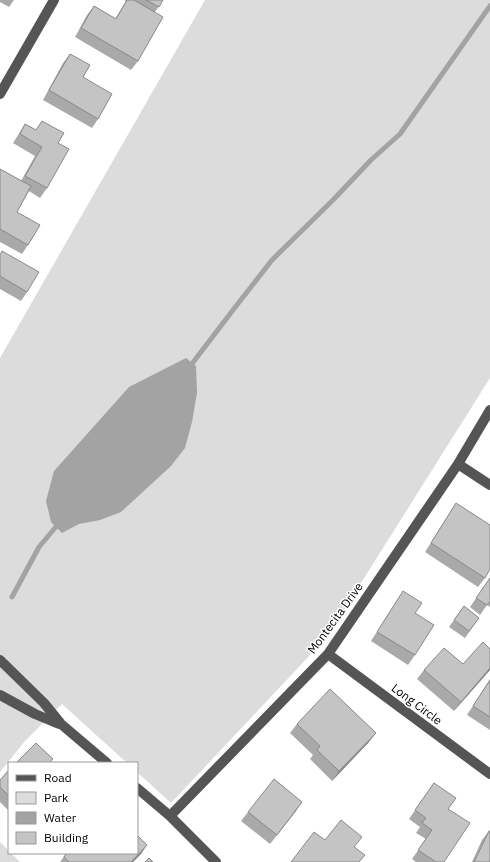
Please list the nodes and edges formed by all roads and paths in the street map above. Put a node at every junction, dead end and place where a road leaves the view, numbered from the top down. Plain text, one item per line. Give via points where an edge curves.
1 (54, 0) edge
2 (0, 94) edge
3 (490, 410) edge
4 (458, 464) junction
5 (490, 485) edge
6 (328, 654) junction
7 (0, 660) edge
8 (0, 695) edge
9 (61, 724) junction
10 (106, 762) edge
11 (490, 774) edge
12 (138, 789) edge
13 (170, 816) junction
14 (216, 862) edge

1 - 2 street
3 - 4 street, Montecita Drive
4 - 5 street
4 - 6 street, Montecita Drive
6 - 11 street, Long Circle
6 - 13 street, Montecita Drive
7 - 9 street via 44,703
8 - 9 street via 35,714
9 - 10 street
12 - 13 street
13 - 14 street

